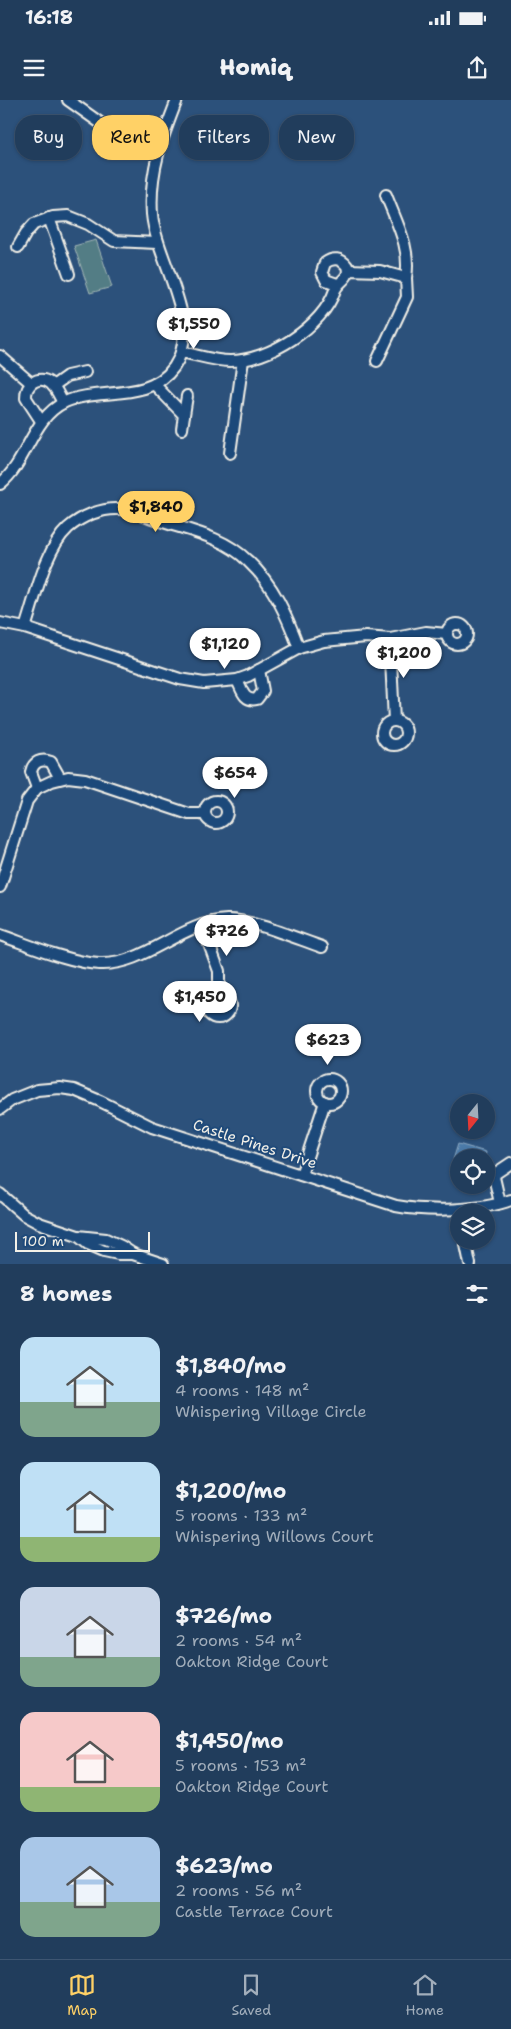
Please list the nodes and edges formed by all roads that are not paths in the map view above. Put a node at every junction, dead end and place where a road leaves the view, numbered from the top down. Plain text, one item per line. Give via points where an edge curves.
1 (68, 100) edge
2 (177, 100) edge
3 (92, 117) edge
4 (169, 120) edge
5 (156, 160) edge
6 (386, 195) dead end
7 (50, 218) junction
8 (157, 243) junction
9 (18, 247) dead end
10 (348, 270) junction
11 (68, 274) dead end
12 (406, 278) junction
13 (338, 284) junction
14 (181, 352) junction
15 (0, 356) edge
16 (243, 360) junction
17 (377, 361) dead end
18 (86, 372) dead end
19 (31, 384) junction
20 (154, 384) junction
21 (53, 386) junction
22 (187, 396) dead end
23 (63, 403) junction
24 (184, 415) junction
25 (41, 422) junction
26 (182, 429) dead end
27 (230, 453) dead end
28 (0, 484) edge
29 (0, 622) edge
30 (25, 628) junction
31 (447, 634) dead end
32 (390, 639) junction
33 (299, 648) junction
34 (259, 670) junction
35 (237, 680) junction
36 (394, 721) dead end
37 (56, 779) junction
38 (37, 788) junction
39 (205, 814) dead end
40 (0, 887) edge
41 (202, 925) junction
42 (0, 935) edge
43 (322, 947) dead end
44 (219, 994) dead end
45 (325, 1102) dead end
46 (0, 1109) edge
47 (511, 1163) edge
48 (301, 1175) junction
49 (0, 1194) edge
50 (511, 1200) edge
51 (500, 1203) junction
52 (495, 1204) edge
53 (450, 1210) edge
54 (467, 1249) edge
55 (163, 1264) edge
56 (470, 1264) edge

1 - 3 street
2 - 4 street
5 - 8 street via 151,194
6 - 12 street via 407,251
7 - 8 street via 68,216 114,241
7 - 9 street via 34,224
7 - 11 street
8 - 14 street via 182,314 184,334
10 - 12 street via 380,271
10 - 13 street via 345,280
10 - 13 street via 337,258 325,263 324,277 330,283
12 - 17 street via 407,298
13 - 16 street via 324,313 300,335 279,347
14 - 16 street via 228,361
14 - 20 street via 174,367
15 - 19 street
16 - 27 street
18 - 21 street via 67,376
19 - 21 street via 43,380
19 - 25 street via 27,387 26,398
20 - 23 street
20 - 24 street
21 - 23 street
22 - 24 street
23 - 25 street
24 - 26 street
25 - 28 street via 16,468
29 - 30 street
30 - 33 street via 50,553 59,538 87,515 119,509 218,539 238,552 257,570 283,607
30 - 35 street via 180,679 204,683
31 - 32 street via 426,632
32 - 33 street via 339,639
32 - 36 street
33 - 34 street
34 - 35 street
34 - 35 street via 263,691 258,699 245,697
37 - 38 street
37 - 38 street via 51,762 39,761 31,772
37 - 39 street via 85,779 189,814
38 - 40 street via 27,801
41 - 42 street via 132,958 104,964 77,961
41 - 43 street via 240,920
41 - 44 street via 219,971
45 - 48 street
46 - 48 street, Castle Pines Drive via 12,1100 37,1090 74,1090 152,1127
47 - 51 street via 496,1172 494,1177
48 - 53 street, Castle Pines Drive via 396,1206
49 - 55 street via 24,1215 78,1236 104,1251 133,1254
50 - 51 street, Castle Pines Drive
51 - 52 street, Castle Pines Drive
54 - 56 street

